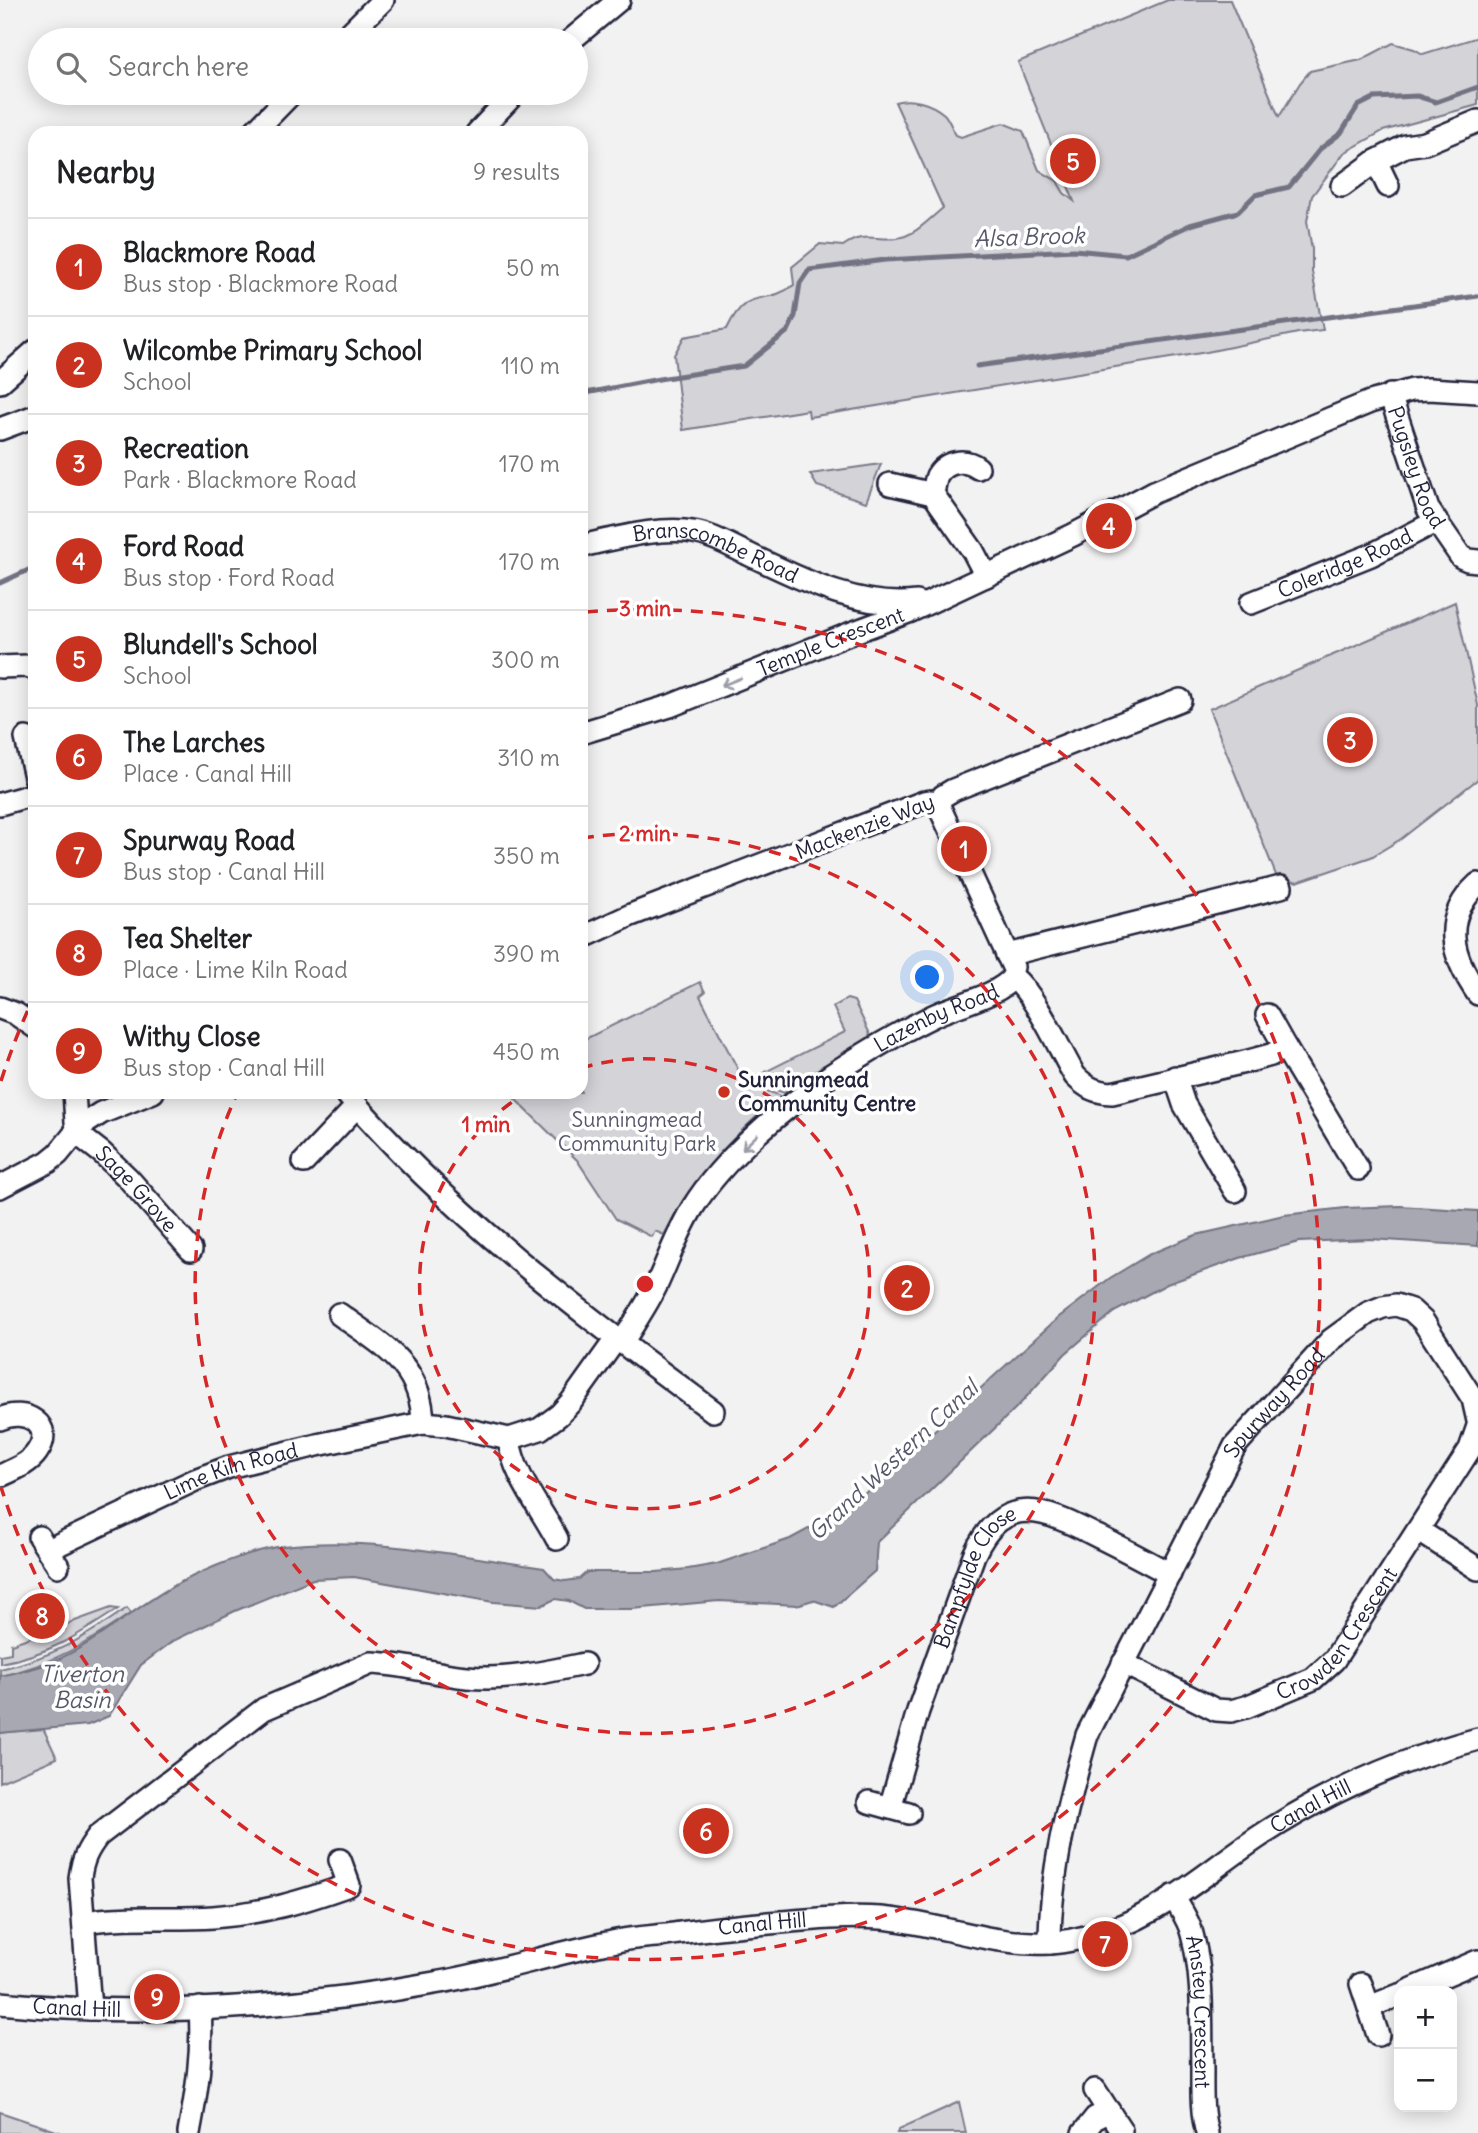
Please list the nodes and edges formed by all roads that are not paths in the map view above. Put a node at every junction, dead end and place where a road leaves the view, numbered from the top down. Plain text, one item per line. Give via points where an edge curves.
1 (383, 0) edge
2 (619, 0) edge
3 (355, 28) edge
4 (585, 28) edge
5 (280, 105) edge
6 (504, 105) edge
7 (1478, 121) edge
8 (260, 126) edge
9 (484, 126) edge
10 (1376, 161) junction
11 (1342, 186) dead end
12 (1388, 186) dead end
13 (28, 357) edge
14 (0, 382) edge
15 (1478, 392) edge
16 (1390, 395) junction
17 (28, 419) edge
18 (0, 429) edge
19 (978, 468) dead end
20 (890, 484) dead end
21 (933, 494) junction
22 (1436, 522) junction
23 (588, 545) edge
24 (1478, 561) edge
25 (986, 576) junction
26 (847, 596) junction
27 (930, 601) junction
28 (1251, 603) dead end
29 (849, 634) junction
30 (0, 667) edge
31 (28, 668) edge
32 (1180, 700) dead end
33 (588, 731) edge
34 (26, 738) dead end
35 (28, 747) edge
36 (28, 796) edge
37 (0, 804) edge
38 (938, 804) junction
39 (1478, 884) edge
40 (1281, 887) dead end
41 (588, 935) edge
42 (1007, 955) junction
43 (1013, 976) junction
44 (1478, 994) edge
45 (0, 1008) edge
46 (1267, 1014) dead end
47 (28, 1022) edge
48 (1285, 1047) junction
49 (1175, 1077) junction
50 (74, 1099) edge
51 (134, 1099) edge
52 (351, 1099) edge
53 (78, 1129) junction
54 (1346, 1160) dead end
55 (304, 1162) dead end
56 (0, 1187) edge
57 (1235, 1191) dead end
58 (194, 1254) dead end
59 (1411, 1310) joint
60 (339, 1314) dead end
61 (619, 1341) junction
62 (713, 1411) dead end
63 (0, 1419) edge
64 (423, 1423) junction
65 (1478, 1424) edge
66 (509, 1439) junction
67 (0, 1476) edge
68 (1418, 1530) junction
69 (557, 1539) dead end
70 (49, 1552) dead end
71 (1478, 1569) edge
72 (1170, 1574) junction
73 (1124, 1663) junction
74 (585, 1666) dead end
75 (1478, 1739) edge
76 (869, 1802) dead end
77 (340, 1860) dead end
78 (1172, 1896) junction
79 (84, 1922) junction
80 (1050, 1943) junction
81 (1478, 1961) edge
82 (1361, 1984) dead end
83 (1420, 1986) edge
84 (1394, 1997) edge
85 (0, 2003) edge
86 (1369, 2007) junction
87 (90, 2008) junction
88 (200, 2008) junction
89 (1378, 2035) dead end
90 (1095, 2090) dead end
91 (1109, 2111) junction
92 (1121, 2130) dead end
93 (189, 2133) edge
94 (1083, 2133) edge
95 (1207, 2133) edge

1 - 3 street
2 - 4 street
5 - 8 street
6 - 9 street
7 - 10 street
10 - 11 street
10 - 12 street
13 - 14 street
15 - 16 street, Temple Crescent via 1430,388
16 - 22 street, Pugsley Road via 1427,509
16 - 25 street, Temple Crescent via 1154,492
17 - 18 street
19 - 21 street via 958,461 948,465 937,477
20 - 21 street
21 - 25 street
22 - 24 street, Pugsley Road via 1461,557
22 - 28 street, Coleridge Road via 1371,555
23 - 26 street, Branscombe Road via 691,531
25 - 27 street, Temple Crescent
26 - 27 street, Branscombe Road via 897,605
26 - 29 street via 855,606 856,620
27 - 29 street, Temple Crescent
29 -> 33 street, Temple Crescent via 670,706
30 - 31 street
32 - 38 street, Mackenzie Way via 1145,704 953,790
34 - 35 street
36 - 37 street
38 - 41 street, Mackenzie Way via 925,802
38 - 42 street
39 - 44 street via 1443,935
40 - 42 street
42 - 43 street
43 - 49 street via 1084,1086 1112,1093
43 -> 61 street, Lazenby Road via 998,989 933,1016 844,1067 775,1119 695,1204 644,1310
45 - 47 street
46 - 48 street
48 - 49 street via 1271,1055
48 - 54 street
49 - 57 street via 1184,1104
50 - 53 street
51 - 53 street via 100,1112
52 - 55 street
52 - 61 street via 522,1265
53 - 56 street via 48,1162
53 - 58 street, Sage Grove
59 - 65 street, Crowden Crescent via 1423,1321 1473,1399
59 - 72 street, Spurway Road via 1383,1307 1331,1340 1235,1446
60 - 64 street via 409,1370 423,1409
61 - 62 street
61 - 66 street via 559,1415 540,1429
63 - 67 street via 26,1414 43,1435 36,1454
64 - 66 street, Lime Kiln Road
64 - 70 street, Lime Kiln Road via 229,1467
65 - 68 street, Crowden Crescent via 1470,1449
66 - 69 street via 516,1466
68 - 71 street
68 - 73 street, Crowden Crescent via 1334,1660 1313,1679 1231,1711 1216,1710
72 - 73 street, Spurway Road
72 - 76 street, Bampfylde Close via 1059,1517 1037,1511 1011,1515 996,1524 983,1536 974,1555 918,1711 900,1810
73 - 80 street, Spurway Road via 1087,1735 1078,1767 1053,1881
74 - 79 street via 490,1679 371,1663 333,1678 98,1836 82,1860
75 - 78 street, Canal Hill via 1395,1764 1350,1784
77 - 79 street via 349,1885 276,1909 212,1917
78 - 80 street, Canal Hill via 1110,1929
78 - 95 street, Anstey Crescent via 1185,1916 1195,1950
79 - 87 street
80 - 88 street, Canal Hill via 1011,1941 881,1918 779,1922 614,1941 490,1972 344,1997
81 - 83 street
82 - 86 street
84 - 86 street
85 - 87 street, Canal Hill
86 - 89 street
87 - 88 street, Canal Hill
88 - 93 street via 202,2035
90 - 91 street
91 - 92 street
91 - 94 street via 1095,2118

